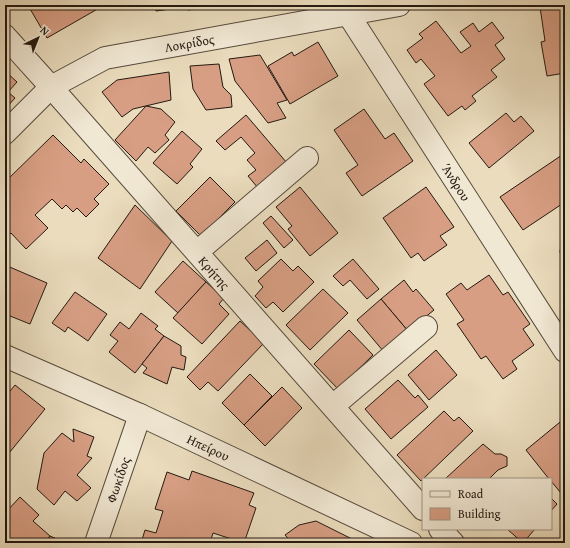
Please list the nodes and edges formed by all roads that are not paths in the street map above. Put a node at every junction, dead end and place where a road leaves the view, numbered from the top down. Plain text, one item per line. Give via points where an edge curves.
1 (399, 5) edge
2 (348, 14) junction
3 (5, 36) edge
4 (52, 86) junction
5 (5, 133) edge
6 (307, 158) dead end
7 (197, 252) junction
8 (426, 327) dead end
9 (565, 351) edge
10 (5, 356) edge
11 (333, 406) junction
12 (140, 415) junction
13 (422, 508) edge
14 (441, 530) edge
15 (96, 543) edge
16 (411, 543) edge
17 (453, 543) edge

1 - 2 street, Λοκρίδος
2 - 4 street, Λοκρίδος via 105,58
2 - 9 street, Άνδρου
3 - 4 street, Κρήτης
4 - 5 street, Λοκρίδος
4 - 7 street, Κρήτης
6 - 7 street
7 - 11 street, Κρήτης
8 - 11 street
10 - 12 street, Ηπείρου
11 - 13 street, Κρήτης
12 - 15 street, Φωκίδος
12 - 16 street, Ηπείρου
14 - 17 street

